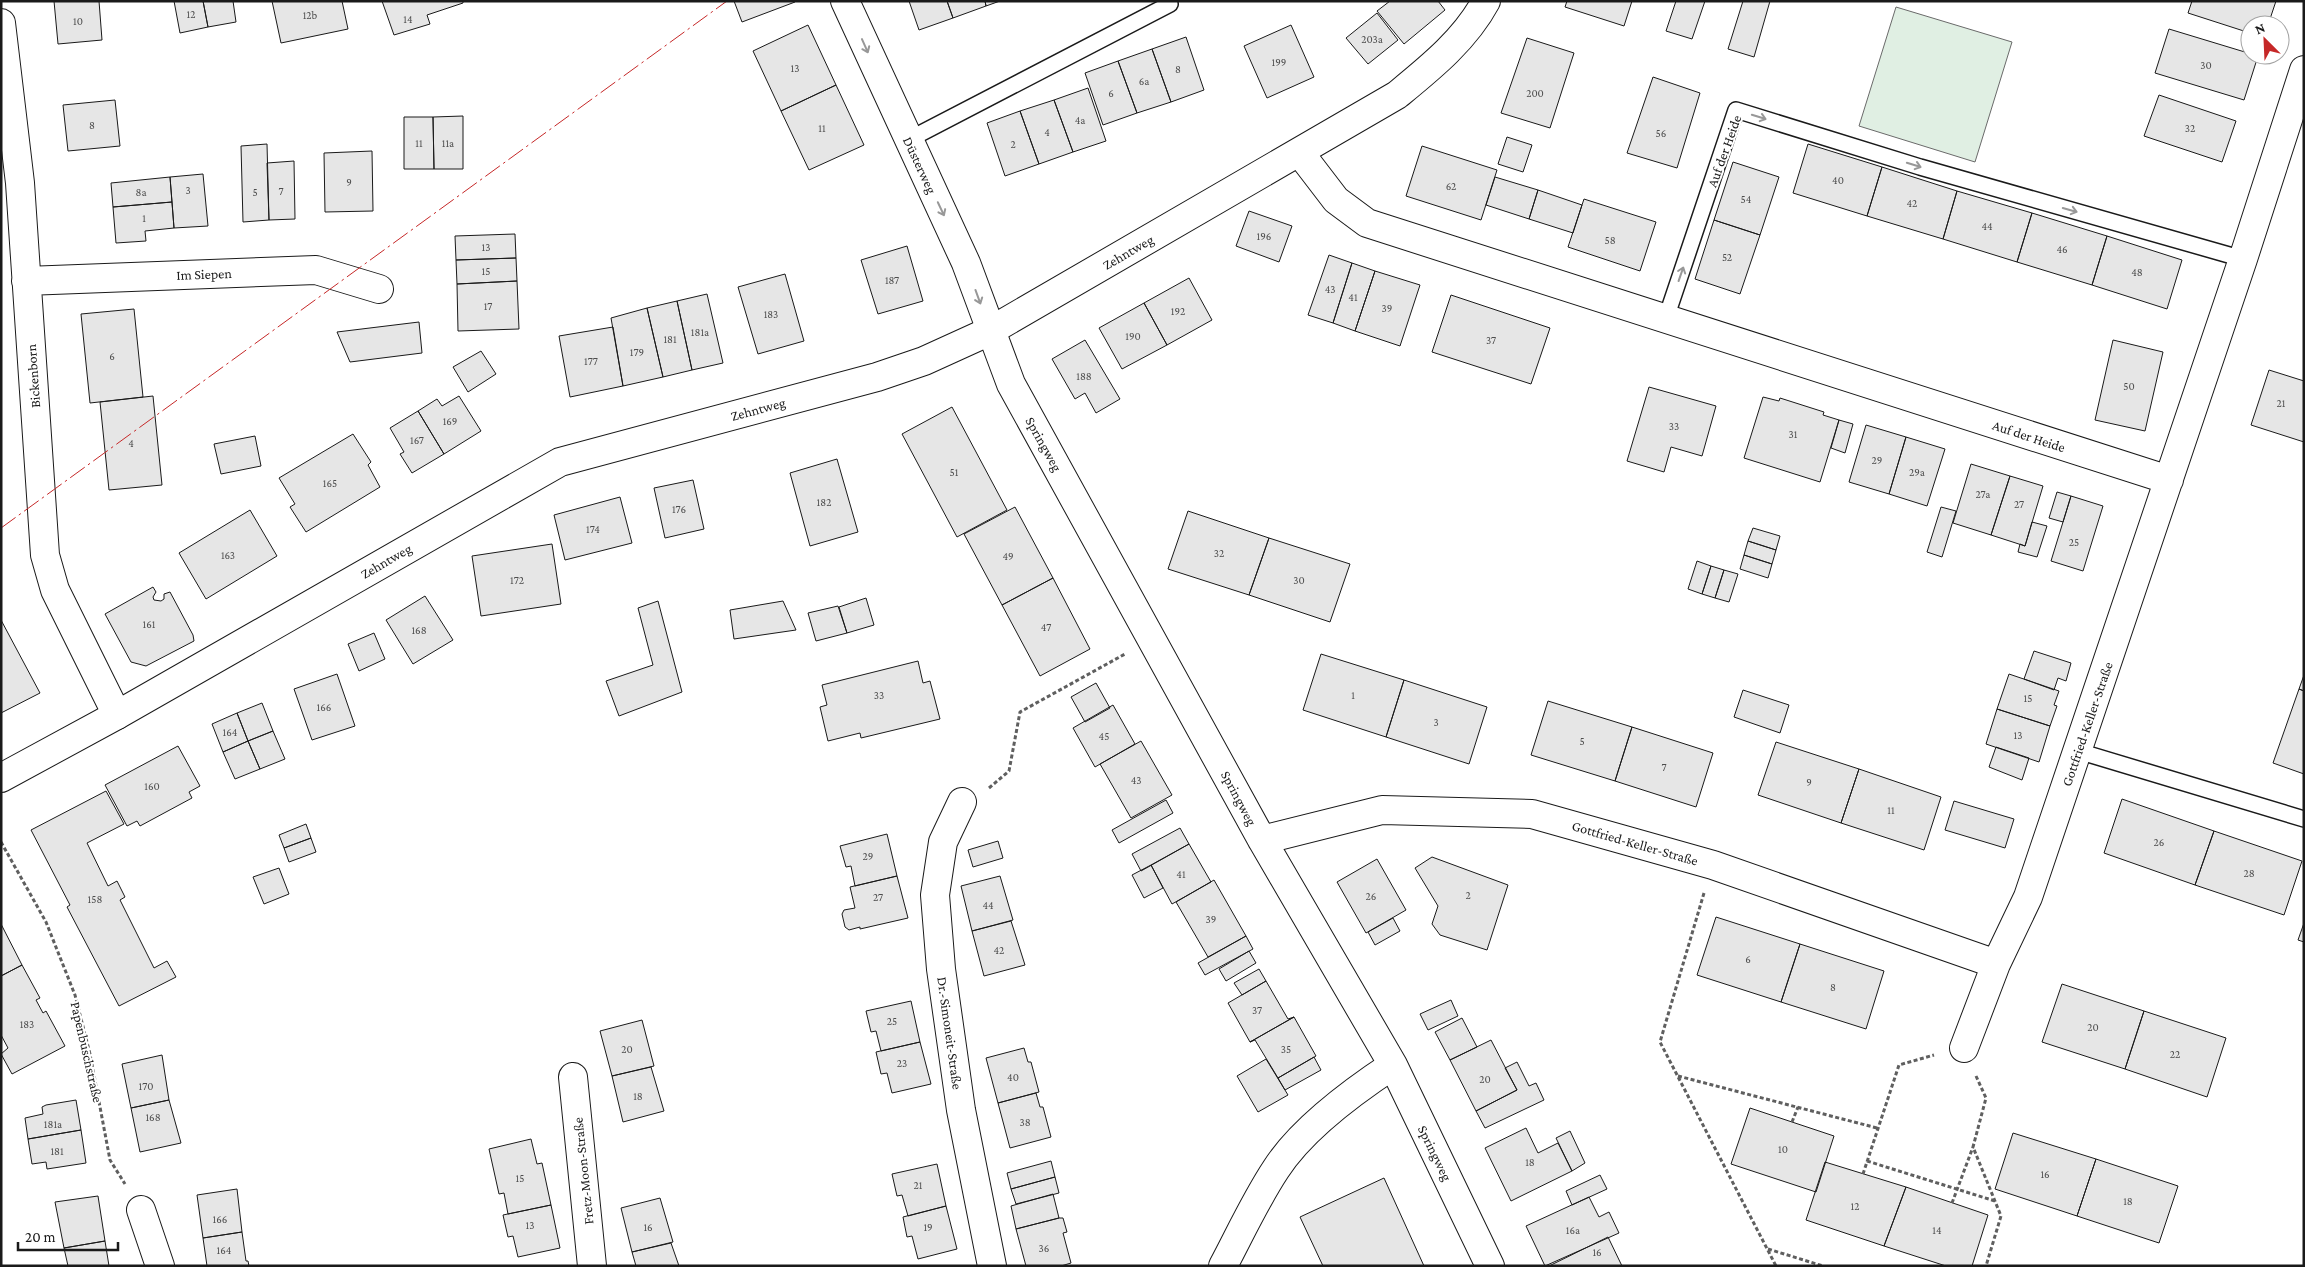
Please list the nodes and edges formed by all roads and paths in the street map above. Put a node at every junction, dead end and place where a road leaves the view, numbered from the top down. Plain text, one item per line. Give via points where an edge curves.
1 (845, 1) edge
2 (1486, 1) edge
3 (1170, 4) dead end
4 (1, 23) edge
5 (2304, 70) edge
6 (908, 140) junction
7 (1300, 153) junction
8 (11, 184) edge
9 (2243, 259) junction
10 (26, 281) junction
11 (379, 289) dead end
12 (1665, 321) junction
13 (990, 331) junction
14 (2169, 480) junction
15 (1126, 654) dead end
16 (117, 715) junction
17 (2078, 751) junction
18 (1, 778) edge
19 (962, 802) joint
20 (2304, 819) edge
21 (1262, 840) junction
22 (1, 842) edge
23 (1713, 865) junction
24 (1996, 964) junction
25 (1964, 1048) junction
26 (1393, 1065) junction
27 (573, 1076) dead end
28 (1678, 1076) junction
29 (1798, 1107) junction
30 (1792, 1122) dead end
31 (1877, 1128) junction
32 (1973, 1147) junction
33 (1867, 1161) junction
34 (1863, 1174) dead end
35 (1956, 1189) junction
36 (1995, 1201) junction
37 (1952, 1203) dead end
38 (142, 1210) joint
39 (1767, 1249) junction
40 (160, 1266) edge
41 (592, 1266) edge
42 (992, 1266) edge
43 (1222, 1266) edge
44 (1490, 1266) edge
45 (1776, 1266) edge
46 (1822, 1266) edge
47 (1986, 1266) edge

1 -> 6 street, Düsterweg
2 - 7 street, Zehntweg via 1440,60 1397,96
3 - 6 lane
4 - 8 street, Bickenborn
5 - 9 street
6 -> 13 street, Düsterweg via 966,263
7 - 12 street, Auf der Heide via 1336,200 1367,223
7 - 13 street, Zehntweg
8 - 10 street, Bickenborn
12 -> 9 lane, Auf der Heide via 1736,110 1920,167
9 - 14 street
10 - 11 street, Im Siepen via 316,270
10 - 16 street, Bickenborn via 45,555 55,590
12 - 14 street, Auf der Heide
13 - 16 street, Zehntweg via 877,378 560,462
13 - 21 street, Springweg via 1011,384
14 - 17 street, Gottfried-Keller-Straße
15 - 19 path via 1020,712 1009,771 989,789
16 - 18 street, Zehntweg
17 - 20 lane
17 - 24 street, Gottfried-Keller-Straße via 2028,897
19 - 42 street, Dr.-Simoneit-Straße via 943,842 935,895 941,969 962,1110
21 - 23 street, Gottfried-Keller-Straße via 1382,810 1532,814
21 - 26 street, Springweg
22 - 38 path, Papenbuschstraße via 46,922 75,995 110,1160
23 - 24 street, Gottfried-Keller-Straße
23 - 28 path via 1660,1042
24 - 25 street, Gottfried-Keller-Straße
25 - 31 path via 1899,1065
25 - 32 path via 1986,1098
26 - 43 street via 1364,1085 1297,1142 1276,1168
26 - 44 street, Springweg
27 - 41 street, Fretz-Moon-Straße
28 - 29 path
28 - 39 path
29 - 30 path
29 - 31 path
31 - 33 path
32 - 35 path
32 - 36 path
33 - 34 path
33 - 35 path
35 - 36 path
35 - 37 path
36 - 47 path via 2001,1216
38 - 40 street
39 - 45 path
39 - 46 path

